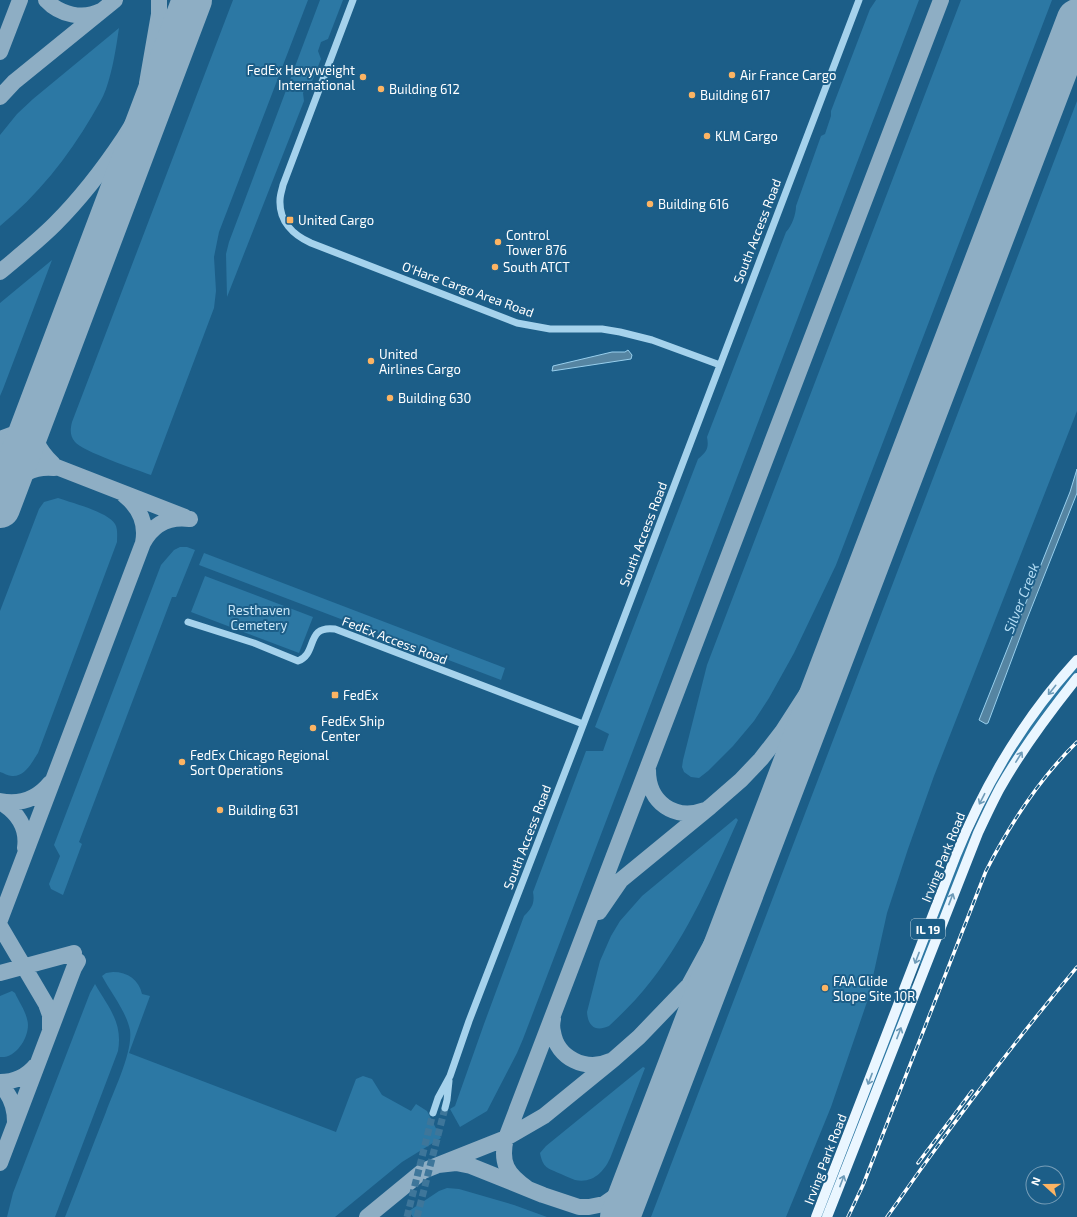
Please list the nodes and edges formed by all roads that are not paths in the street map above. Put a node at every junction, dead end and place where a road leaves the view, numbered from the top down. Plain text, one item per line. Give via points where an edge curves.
1 (354, 0) edge
2 (859, 0) edge
3 (720, 365) junction
4 (188, 622) dead end
5 (1077, 660) edge
6 (1077, 678) edge
7 (583, 724) junction
8 (450, 1076) junction
9 (445, 1108) tunnel mouth
10 (433, 1113) tunnel mouth
11 (816, 1217) edge
12 (827, 1217) edge

1 - 3 street, O'Hare Cargo Area Road via 283,185 280,200 282,213 286,225 292,232 300,239 517,323 550,329 602,329 620,332 652,340
2 - 3 street, South Access Road
3 - 7 street, South Access Road
4 - 7 street, FedEx Access Road via 254,643 298,661 306,656 314,636 319,631 327,628 335,630
5 -> 11 main road, Irving Park Road / IL 19 via 1023,729 973,816
12 -> 6 main road, Irving Park Road / IL 19 via 978,833 1000,789 1033,734
7 - 8 street, South Access Road via 471,1014
8 - 9 street, South Access Road
8 - 10 street, South Access Road

